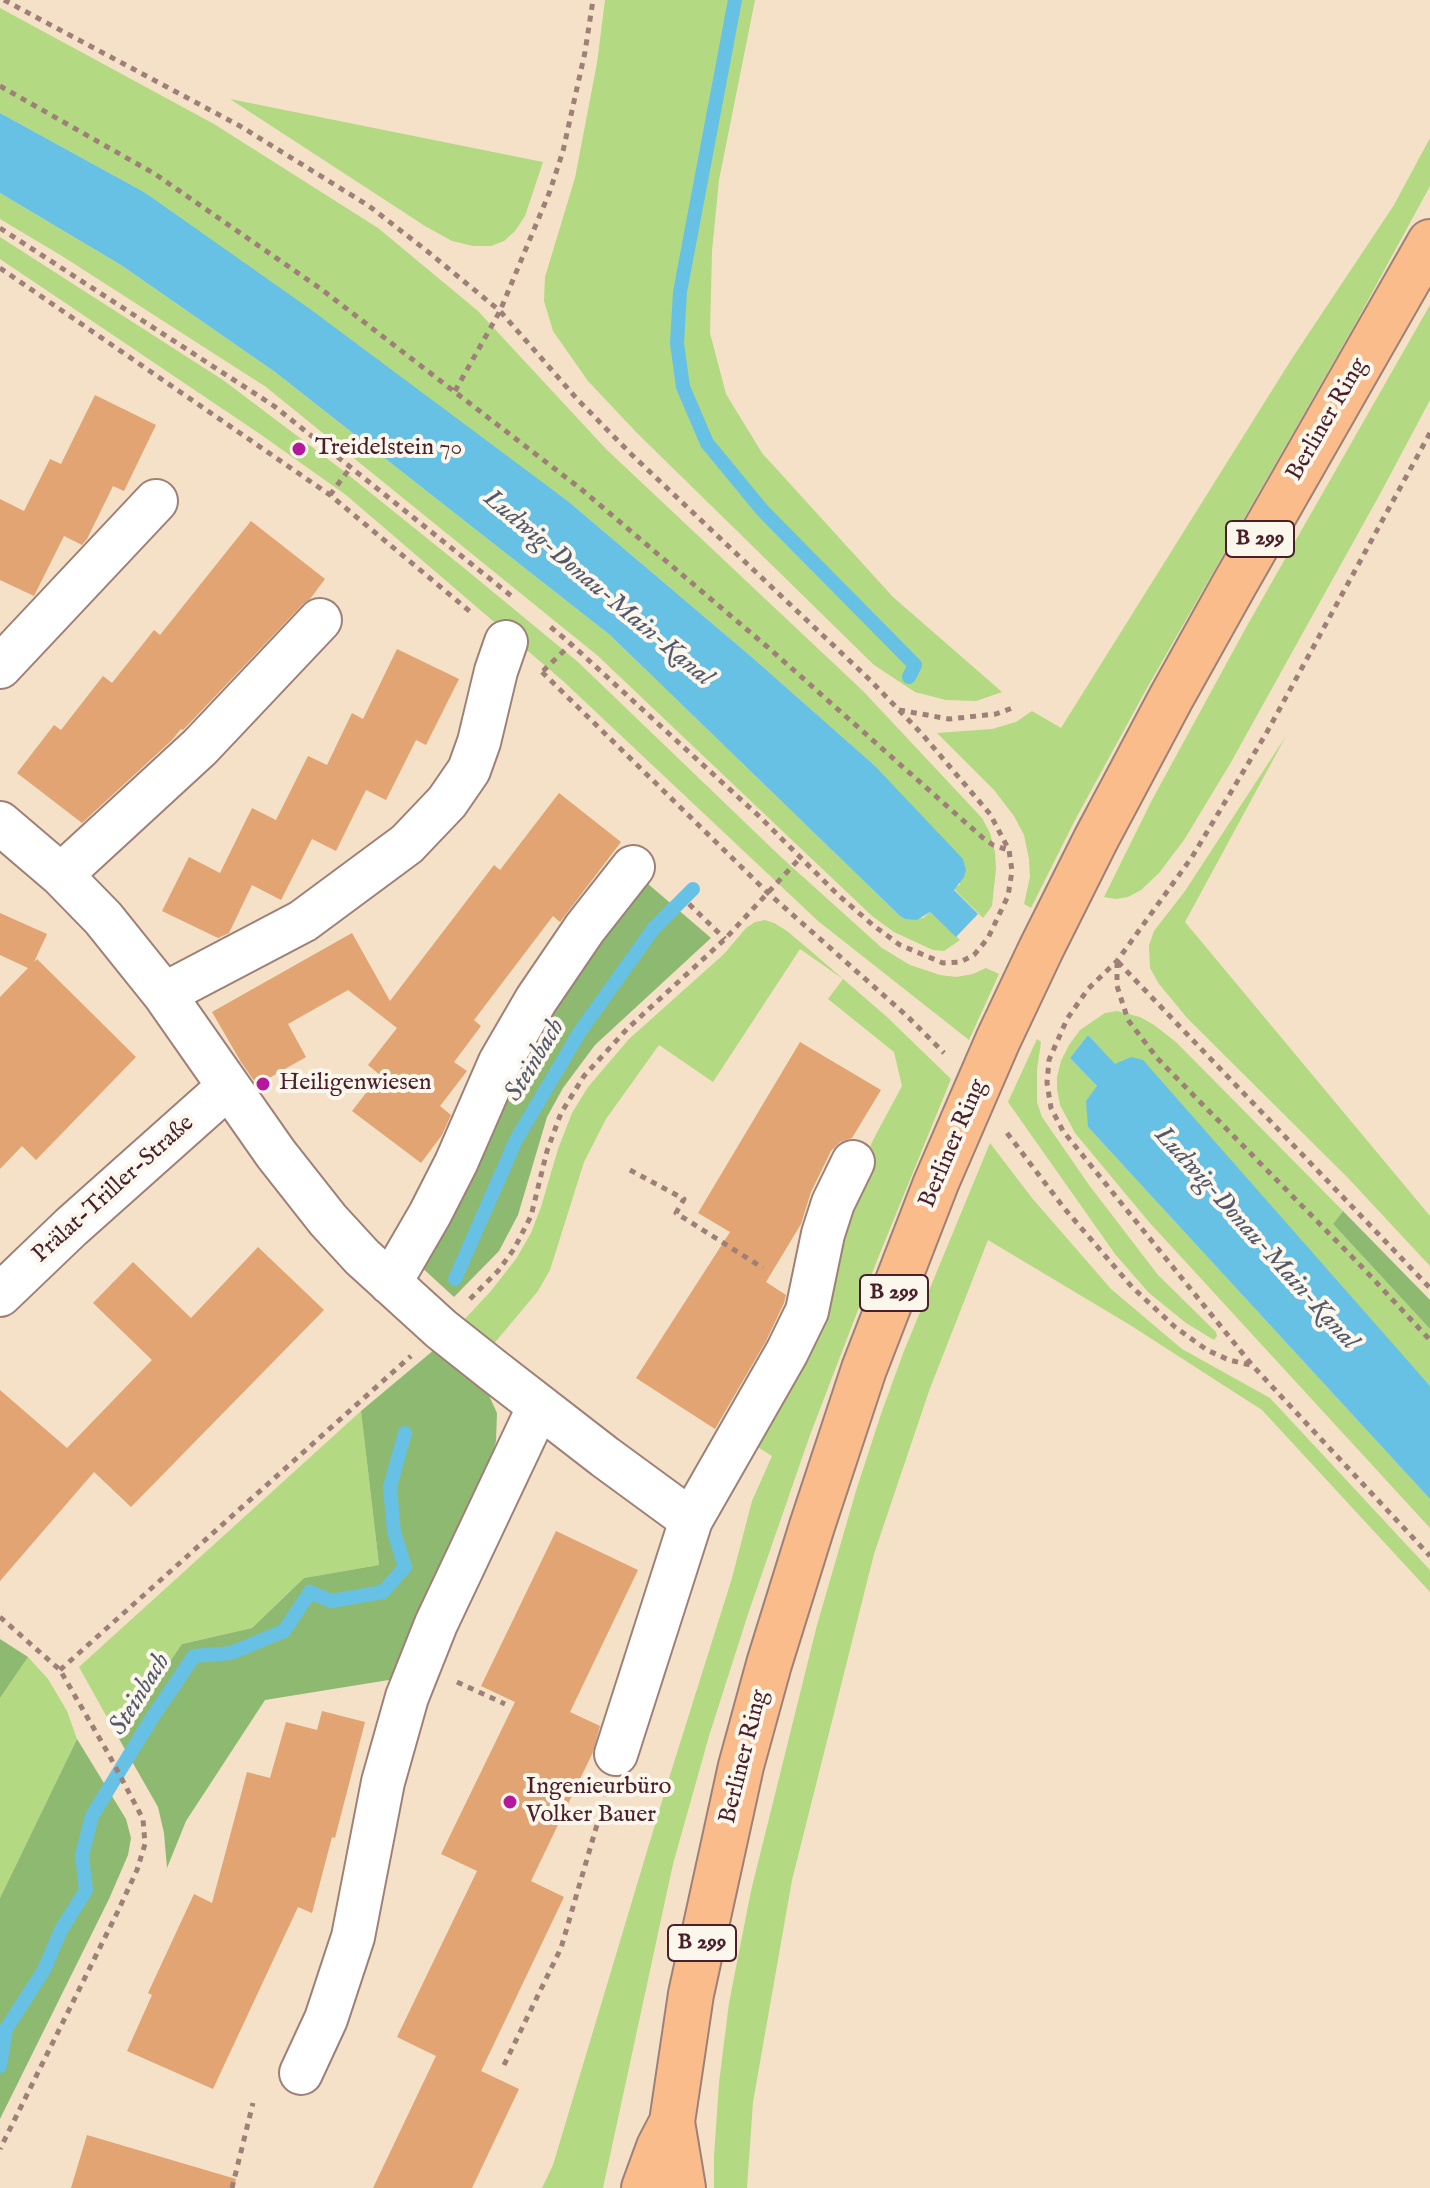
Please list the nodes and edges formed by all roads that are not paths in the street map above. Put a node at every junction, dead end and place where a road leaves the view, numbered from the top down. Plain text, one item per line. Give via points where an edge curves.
1 (1430, 242) edge
2 (156, 501) dead end
3 (320, 620) dead end
4 (514, 623) road end
5 (0, 667) edge
6 (0, 823) edge
7 (633, 867) dead end
8 (61, 875) junction
9 (164, 994) junction
10 (228, 1087) junction
11 (853, 1162) dead end
12 (390, 1283) junction
13 (0, 1295) edge
14 (539, 1406) junction
15 (691, 1520) junction
16 (616, 1754) road end
17 (301, 2073) dead end
18 (672, 2122) junction
19 (644, 2188) edge
20 (683, 2188) edge

1 - 18 main road, Berliner Ring / B 299 via 1103,826 1004,1027 936,1183 864,1369 769,1664 691,1994
2 - 5 street
3 - 8 street via 200,747
4 - 9 street via 469,770 447,802 407,844 303,921
6 - 8 street
7 - 12 street via 585,928 500,1062 456,1163
8 - 9 street
9 - 10 street
10 - 12 street via 328,1220
10 - 13 street, Prälat-Triller-Straße
11 - 15 street via 828,1219 807,1311
12 - 14 street
14 - 15 street
14 - 17 street via 407,1697 383,1782 353,1937 326,2019
15 - 16 street
18 - 19 main road, Berliner Ring / B 299
18 - 20 main road, Berliner Ring / B 299

